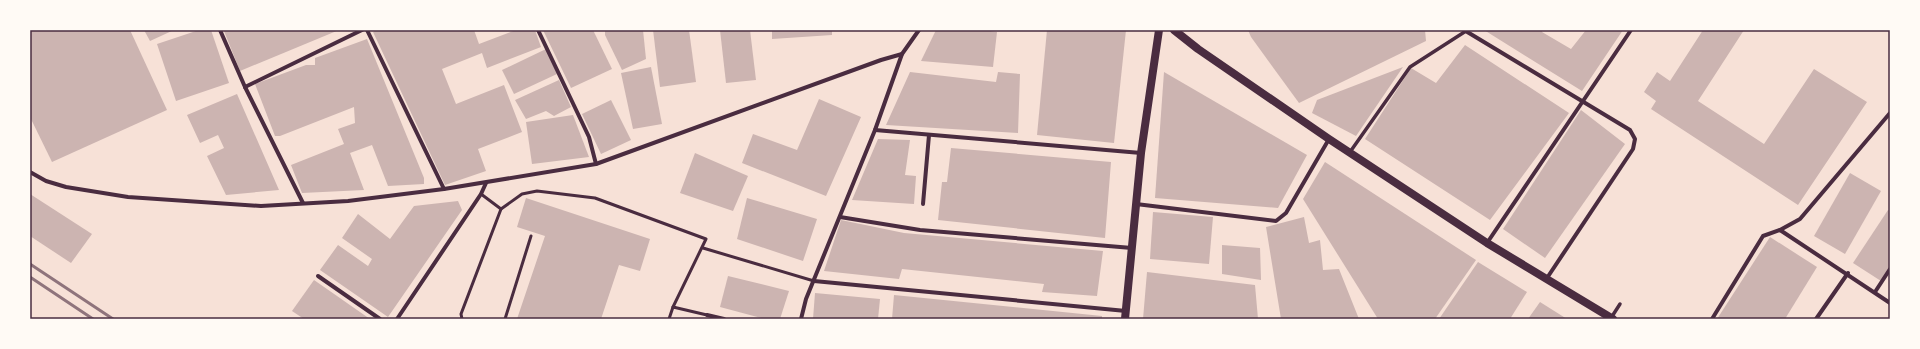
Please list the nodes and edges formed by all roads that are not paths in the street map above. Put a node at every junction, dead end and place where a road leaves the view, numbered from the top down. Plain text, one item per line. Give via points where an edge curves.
1 (220, 30) edge
2 (362, 30) edge
3 (367, 30) edge
4 (538, 30) edge
5 (919, 30) edge
6 (1159, 30) edge
7 (1174, 30) edge
8 (1466, 30) edge
9 (1631, 30) edge
10 (902, 54) junction
11 (245, 87) junction
12 (1583, 101) junction
13 (1890, 113) edge
14 (875, 130) junction
15 (929, 135) junction
16 (1329, 139) junction
17 (1141, 153) junction
18 (1349, 153) junction
19 (596, 164) junction
20 (30, 172) edge
21 (486, 183) junction
22 (444, 189) junction
23 (481, 194) junction
24 (304, 204) junction
25 (923, 204) dead end
26 (1136, 204) junction
27 (502, 209) junction
28 (840, 217) junction
29 (1780, 230) junction
30 (531, 236) dead end
31 (1487, 242) junction
32 (703, 248) junction
33 (1132, 248) junction
34 (1890, 269) edge
35 (1848, 273) junction
36 (318, 276) dead end
37 (1547, 278) junction
38 (814, 281) junction
39 (1875, 292) junction
40 (1890, 302) edge
41 (1620, 304) dead end
42 (673, 307) junction
43 (707, 315) joint
44 (1125, 315) edge
45 (380, 319) edge
46 (397, 319) edge
47 (462, 319) edge
48 (505, 319) edge
49 (669, 319) edge
50 (724, 319) edge
51 (801, 319) edge
52 (1612, 319) edge
53 (1712, 319) edge
54 (1816, 319) edge

1 - 11 street
2 - 11 street
3 - 22 street
4 - 19 street via 589,137
5 - 10 street
6 - 17 main road
7 - 16 main road
8 - 12 street
8 - 18 street via 1410,67
9 - 12 street
10 - 14 street
10 - 19 street
11 - 24 street
12 - 31 street
12 - 37 street via 1630,130 1635,139 1633,149
13 - 29 street via 1800,219
14 - 15 street
14 - 28 street
15 - 17 street
15 - 25 street
16 - 18 main road
16 - 26 street via 1286,213 1276,221
17 - 26 main road
18 - 31 main road
19 - 21 street
20 - 24 street via 46,181 66,187 128,197 261,206
21 - 22 street
21 - 23 street
22 - 24 street
23 - 27 lane
23 - 46 street
26 - 33 main road
27 - 32 lane via 522,194 537,192 595,198 706,239
27 - 47 lane via 461,314
28 - 33 street via 920,230
28 - 38 street
29 - 35 street
29 - 53 street via 1763,236
30 - 48 lane
31 - 37 main road
32 - 38 lane
32 - 42 lane
33 - 44 main road
34 - 39 street
35 - 39 street
35 - 54 street
36 - 45 street
37 - 52 main road
38 - 44 street
38 - 51 street
39 - 40 street
41 - 52 street
42 - 43 lane
42 - 49 lane
43 - 50 street

